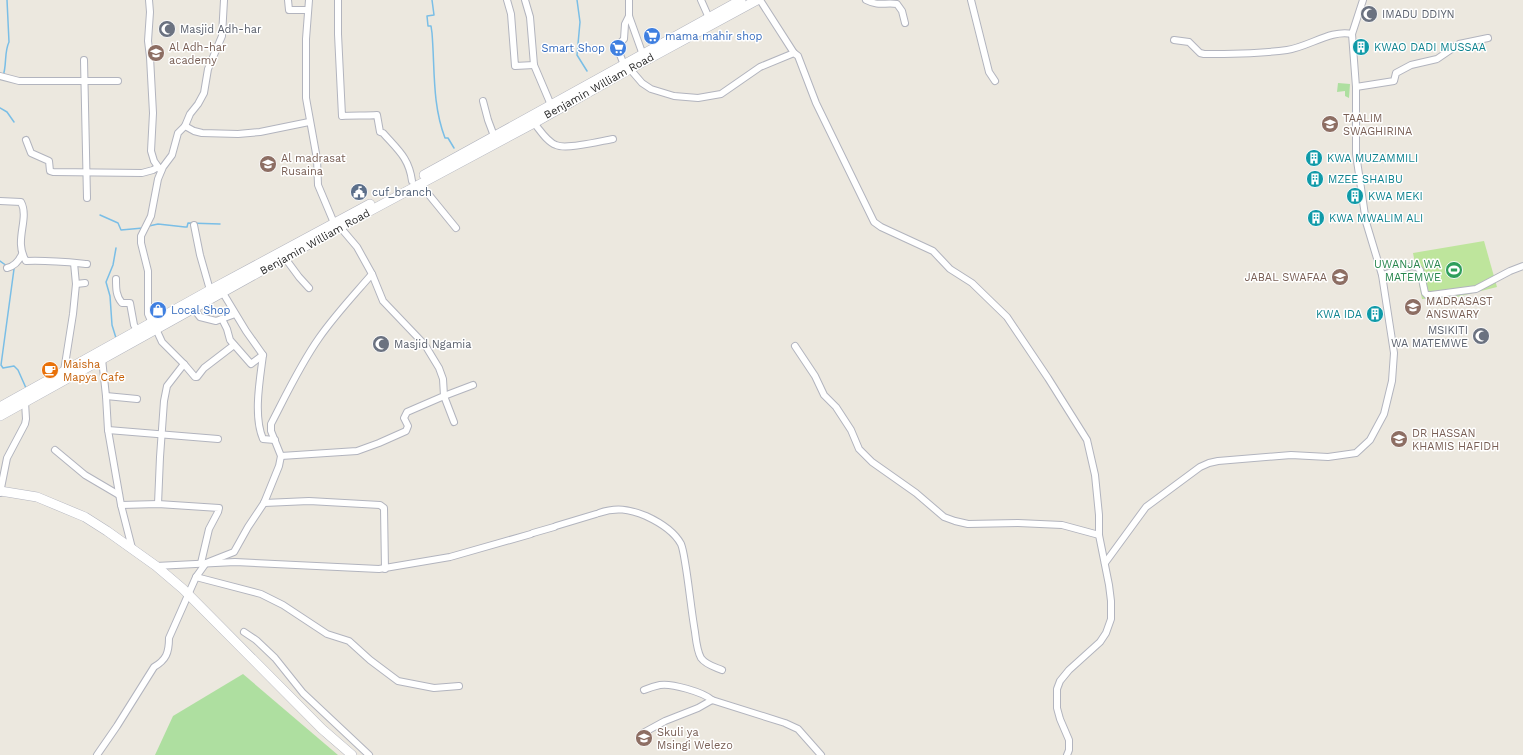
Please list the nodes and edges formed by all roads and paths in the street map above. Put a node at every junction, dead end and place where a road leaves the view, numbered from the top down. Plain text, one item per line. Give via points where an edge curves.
1 (149, 0) edge
2 (224, 0) edge
3 (288, 0) edge
4 (309, 0) edge
5 (338, 0) edge
6 (508, 0) edge
7 (525, 0) edge
8 (629, 0) edge
9 (701, 0) edge
10 (741, 0) edge
11 (759, 0) edge
12 (866, 0) edge
13 (971, 0) edge
14 (1363, 0) edge
15 (308, 10) junction
16 (630, 16) junction
17 (709, 18) junction
18 (905, 23) dead end
19 (1352, 34) junction
20 (1488, 38) dead end
21 (1174, 40) dead end
22 (794, 53) junction
23 (643, 55) junction
24 (84, 60) dead end
25 (534, 65) junction
26 (627, 67) junction
27 (2, 77) edge
28 (84, 81) junction
29 (118, 81) dead end
30 (995, 81) dead end
31 (1356, 87) junction
32 (483, 101) dead end
33 (551, 105) junction
34 (309, 122) junction
35 (534, 123) junction
36 (185, 126) junction
37 (494, 136) junction
38 (26, 140) dead end
39 (613, 140) dead end
40 (159, 169) junction
41 (86, 172) junction
42 (415, 183) junction
43 (87, 198) dead end
44 (0, 201) edge
45 (194, 224) dead end
46 (337, 225) junction
47 (456, 228) dead end
48 (22, 254) junction
49 (285, 258) junction
50 (74, 264) junction
51 (87, 264) dead end
52 (1523, 266) edge
53 (10, 268) dead end
54 (372, 274) junction
55 (1382, 275) junction
56 (116, 279) dead end
57 (85, 283) dead end
58 (76, 284) junction
59 (309, 288) dead end
60 (210, 290) junction
61 (223, 293) junction
62 (194, 309) junction
63 (236, 314) junction
64 (222, 319) junction
65 (154, 326) junction
66 (138, 331) junction
67 (234, 345) junction
68 (795, 346) dead end
69 (263, 355) junction
70 (102, 359) junction
71 (184, 364) junction
72 (64, 371) junction
73 (473, 384) dead end
74 (106, 396) junction
75 (444, 396) junction
76 (136, 399) dead end
77 (25, 402) junction
78 (0, 407) edge
79 (0, 416) edge
80 (454, 422) dead end
81 (108, 430) junction
82 (162, 434) junction
83 (218, 439) dead end
84 (275, 440) junction
85 (55, 450) dead end
86 (281, 456) junction
87 (0, 491) edge
88 (119, 495) junction
89 (0, 496) edge
90 (264, 502) junction
91 (158, 504) junction
92 (121, 505) junction
93 (63, 508) junction
94 (1099, 535) junction
95 (132, 548) junction
96 (204, 563) junction
97 (1105, 563) junction
98 (156, 566) junction
99 (385, 569) junction
100 (196, 577) junction
101 (188, 594) junction
102 (244, 632) dead end
103 (722, 670) dead end
104 (459, 686) dead end
105 (644, 690) dead end
106 (712, 700) junction
107 (643, 733) dead end
108 (97, 755) edge
109 (352, 755) edge
110 (369, 755) edge
111 (821, 755) edge
112 (1067, 755) edge

1 - 40 street via 148,41 153,112 151,151
2 - 36 street via 222,36 208,69 204,93
3 - 15 street via 289,10
4 - 15 street
5 - 42 street via 342,116 377,115 380,132 404,156
6 - 25 street via 515,66
7 - 25 street via 530,16
8 - 16 street
9 - 17 street
10 - 17 main road, Benjamin William Road
11 - 22 street
11 - 26 main road, Benjamin William Road
12 - 18 street via 874,4 897,4
13 - 30 street via 989,72
14 - 19 street
15 - 34 street via 306,98
16 - 23 street
16 - 26 street via 625,24 624,39 619,52
17 - 23 main road, Benjamin William Road
19 - 21 street via 1346,32 1288,50 1229,55 1200,53 1189,42
19 - 31 street
20 - 31 street via 1459,44 1437,59 1410,65 1396,73 1394,81
22 - 26 street via 760,67 721,94 698,98 674,96 650,89
22 - 94 street via 798,56 816,103 874,222 933,251 950,269 972,283 1007,317 1048,378 1086,440 1095,475
23 - 26 main road, Benjamin William Road
24 - 28 street
25 - 33 street
26 - 33 main road, Benjamin William Road
26 - 35 main road, Benjamin William Road
27 - 28 street via 19,81
28 - 29 street
28 - 41 street
31 - 55 street via 1356,154 1366,222
32 - 37 street
33 - 37 main road, Benjamin William Road
34 - 36 street via 238,134 202,133
34 - 46 street via 317,159 318,185
35 - 39 street via 556,146
35 - 42 main road, Benjamin William Road
36 - 40 street via 178,132 172,155
37 - 42 main road, Benjamin William Road
38 - 41 street via 31,153 49,161 50,171
40 - 41 street via 142,173
40 - 65 street via 151,216 141,236 148,271 148,314
41 - 43 street
42 - 46 main road, Benjamin William Road
42 - 47 street via 425,190
44 - 48 street via 20,202 24,209
45 - 60 street
46 - 49 main road, Benjamin William Road
46 - 54 street via 357,247
46 - 60 main road, Benjamin William Road
48 - 50 street via 26,261 48,260
48 - 53 street via 17,264
49 - 59 street
49 - 61 main road, Benjamin William Road
50 - 51 street
50 - 58 street
52 - 55 street via 1476,289 1431,295 1425,293 1417,267 1412,266
54 - 75 street via 383,301 425,345 439,368 443,379
54 - 84 street via 346,303 308,355 271,424
55 - 97 street via 1394,353 1392,381 1384,414 1370,440 1356,453 1328,457 1291,455 1208,462 1146,507
56 - 66 street via 118,298 122,303 130,303 134,325
57 - 58 street
58 - 72 street via 74,314
60 - 65 main road, Benjamin William Road
61 - 62 main road, Benjamin William Road
61 - 63 street
62 - 64 street via 200,317 216,321
62 - 65 main road, Benjamin William Road
63 - 64 street
63 - 69 street
64 - 67 street
65 - 66 main road, Benjamin William Road
65 - 70 main road, Benjamin William Road
65 - 71 street via 162,342
66 - 72 main road, Benjamin William Road
67 - 69 street via 251,364
67 - 71 street via 204,368 197,377
68 - 94 street via 824,395 836,407 851,430 859,449 872,462 916,493 944,517 968,524 1062,525
69 - 84 street via 259,390 259,427 263,439
70 - 74 street
70 - 77 main road, Benjamin William Road
71 - 82 street via 168,386 164,401
72 - 78 main road, Benjamin William Road
73 - 75 street
74 - 76 street
74 - 81 street
75 - 80 street
75 - 86 street via 407,412 404,418 408,426 406,431 380,443 357,451
77 - 79 main road, Benjamin William Road
77 - 87 street via 25,424 7,458
81 - 82 street
81 - 88 street
82 - 83 street
82 - 91 street
84 - 86 street
85 - 88 street via 85,475
86 - 90 street
87 - 89 street
87 - 93 main road via 37,497
88 - 92 street
89 - 93 main road
90 - 96 street via 234,552
90 - 99 street via 309,501 380,505 384,508
91 - 92 street
91 - 96 street via 218,508 209,529
92 - 95 street
93 - 95 main road via 85,517
94 - 97 street
95 - 98 main road
96 - 98 street
96 - 99 street via 235,562
96 - 100 street
97 - 112 street via 1111,619 1100,642 1069,670 1060,680 1057,689 1057,708 1069,740
98 - 101 main road
99 - 103 street via 450,557 609,510 632,510 673,532 681,545 699,652 709,665
100 - 101 street
100 - 104 street via 261,594 284,605 327,634 349,641 398,681 434,688
101 - 108 street via 169,638 167,656 154,667
101 - 109 main road via 322,729
102 - 110 street via 274,658 302,693
105 - 106 street via 661,684 702,694
106 - 107 street
106 - 111 street via 798,729

